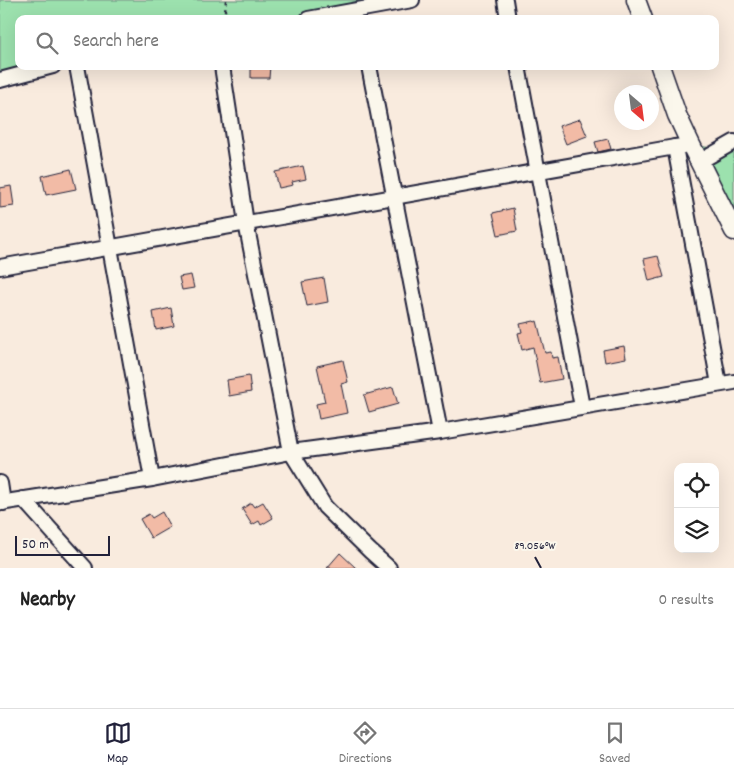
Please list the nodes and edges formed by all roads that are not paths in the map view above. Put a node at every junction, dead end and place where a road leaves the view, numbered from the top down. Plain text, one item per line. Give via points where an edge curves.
1 (412, 0) edge
2 (505, 0) edge
3 (636, 0) edge
4 (360, 14) edge
5 (507, 15) edge
6 (641, 15) edge
7 (38, 70) edge
8 (78, 70) edge
9 (223, 70) edge
10 (370, 70) edge
11 (519, 70) edge
12 (661, 70) edge
13 (0, 80) edge
14 (734, 142) edge
15 (683, 146) junction
16 (699, 162) junction
17 (538, 171) junction
18 (394, 197) junction
19 (246, 223) junction
20 (734, 231) edge
21 (110, 247) junction
22 (0, 267) edge
23 (734, 382) edge
24 (719, 384) junction
25 (582, 408) junction
26 (440, 432) junction
27 (291, 452) junction
28 (152, 479) junction
29 (0, 483) edge
30 (22, 499) junction
31 (2, 503) edge
32 (85, 568) edge
33 (388, 568) edge

1 - 4 street
2 - 5 street
3 - 6 main road
7 - 13 street
8 - 21 street
9 - 19 street
10 - 18 street
11 - 17 street
12 - 15 main road via 677,115
14 - 16 street
15 - 16 main road
15 - 17 street
15 - 24 street
16 - 20 main road
17 - 18 street
17 - 25 street
18 - 19 street
18 - 26 street
19 - 21 street
19 - 27 street
21 - 22 street
21 - 28 street
23 - 24 street
24 - 25 street
25 - 26 street
26 - 27 street
27 - 28 street
27 - 33 street via 325,507
28 - 30 street
29 - 31 street
30 - 31 street
30 - 32 street

